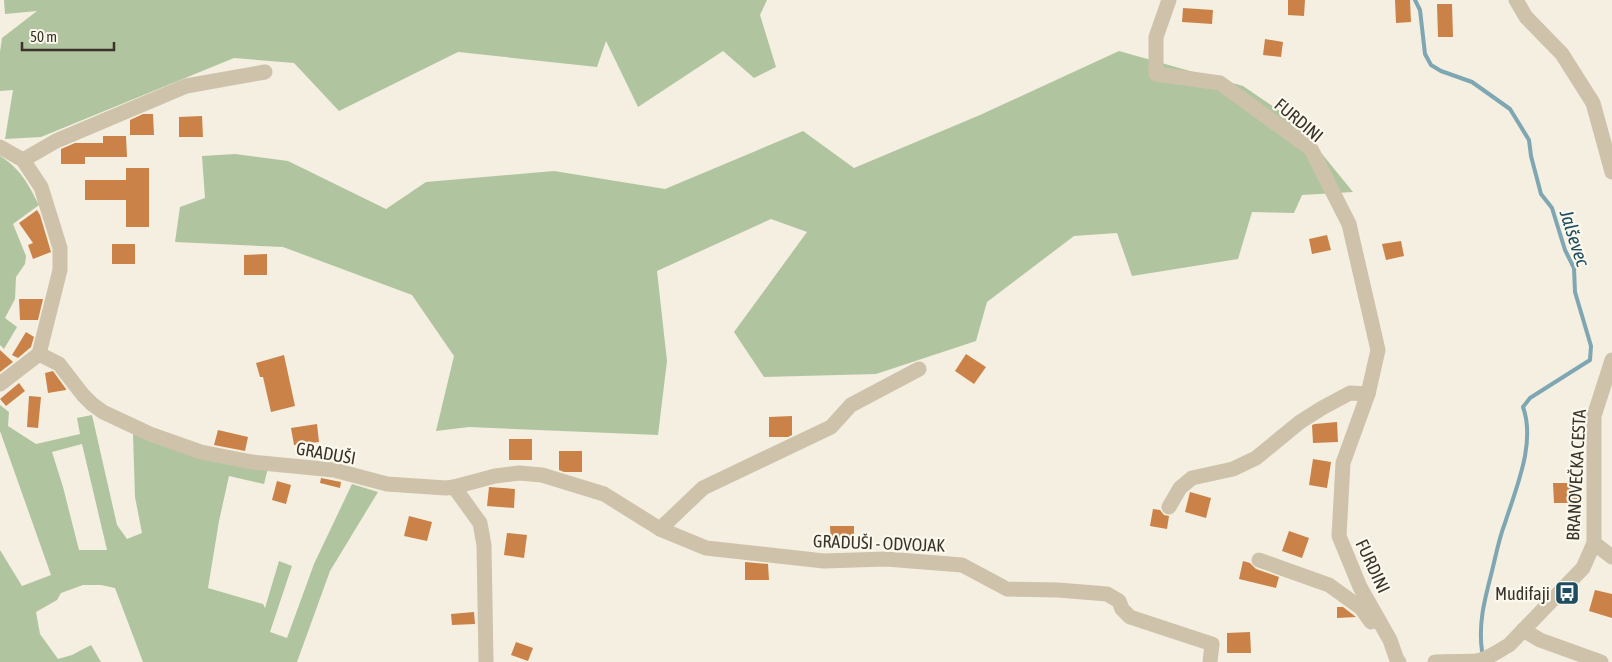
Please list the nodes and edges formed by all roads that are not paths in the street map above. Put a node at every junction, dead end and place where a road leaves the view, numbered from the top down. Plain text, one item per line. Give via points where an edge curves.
1 (1169, 0) edge
2 (1516, 0) edge
3 (264, 72) dead end
4 (0, 147) edge
5 (23, 160) junction
6 (1612, 172) edge
7 (39, 354) junction
8 (1612, 360) edge
9 (919, 369) dead end
10 (0, 384) edge
11 (1368, 394) junction
12 (454, 487) junction
13 (1169, 507) dead end
14 (660, 529) junction
15 (1594, 543) junction
16 (1612, 557) edge
17 (1259, 560) dead end
18 (1523, 630) junction
19 (1390, 640) junction
20 (1490, 658) edge
21 (486, 662) edge
22 (1210, 662) edge
23 (1400, 662) edge
24 (1435, 662) edge
25 (1602, 662) edge

1 - 11 street, FURDINI via 1156,37 1156,74 1220,83 1311,149 1350,224 1378,350
2 - 6 street via 1526,17 1562,54 1593,103
3 - 5 street via 186,86 56,141
4 - 5 street
5 - 7 street via 40,187 60,248 60,270
7 - 10 street
7 - 12 street, GRADUŠI via 59,364 83,395 103,412 150,434 201,452 252,462 334,470 387,484
8 - 15 street, BRANOVEČKA CESTA via 1594,416
9 - 14 street via 851,405 831,427 703,488
11 - 13 street via 1350,393 1322,408 1249,462 1192,478 1180,488
11 - 19 street, FURDINI via 1343,463 1339,536 1360,587
12 - 14 street, GRADUŠI - ODVOJAK via 495,476 542,475 604,494
12 - 21 street via 480,523 484,545
14 - 22 street, GRADUŠI - ODVOJAK via 706,548 824,561 886,559 962,565 1007,589 1107,594 1119,601 1130,617 1212,644
15 - 16 street
15 - 18 street, BRANOVEČKA CESTA via 1583,568
17 - 19 street via 1329,585 1361,608 1385,641
18 - 20 street, BRANOVEČKA CESTA
18 - 25 street via 1540,640
19 - 23 street, FURDINI
20 - 24 street, BRANOVEČKA CESTA

